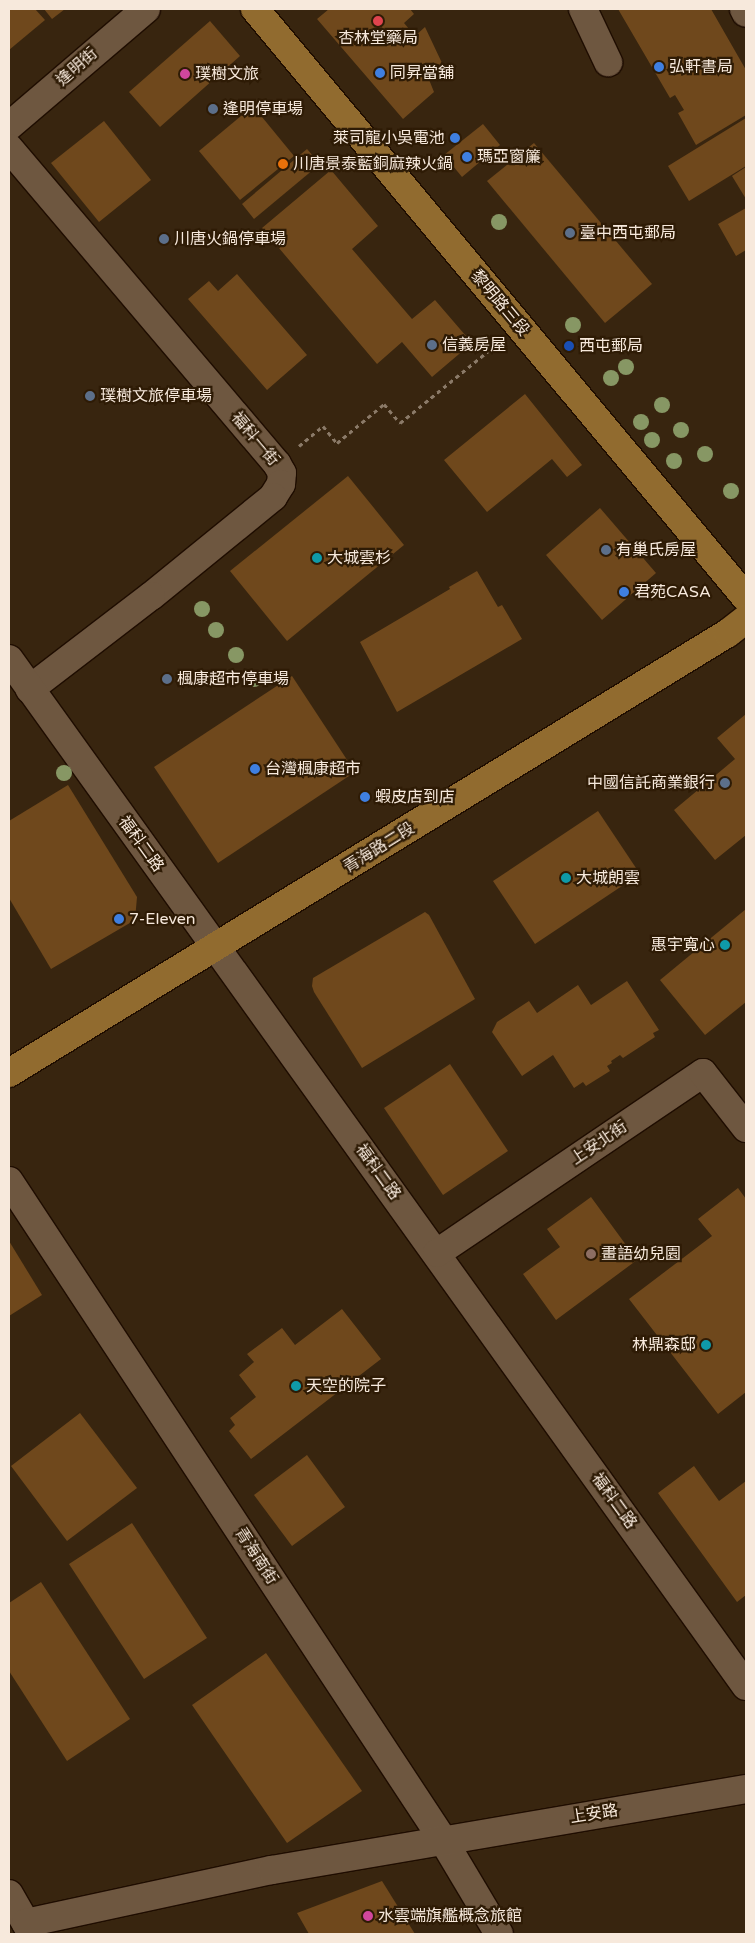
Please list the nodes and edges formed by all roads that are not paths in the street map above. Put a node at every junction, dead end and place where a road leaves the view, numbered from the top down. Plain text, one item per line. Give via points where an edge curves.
1 (146, 9) edge
2 (255, 9) edge
3 (583, 9) edge
4 (744, 9) edge
5 (746, 13) edge
6 (608, 62) dead end
7 (9, 126) edge
8 (9, 148) edge
9 (746, 598) edge
10 (746, 618) edge
11 (9, 659) edge
12 (30, 689) junction
13 (216, 948) junction
14 (9, 1073) edge
15 (746, 1128) edge
16 (9, 1181) edge
17 (436, 1253) junction
18 (746, 1686) edge
19 (746, 1789) edge
20 (442, 1840) junction
21 (9, 1894) edge
22 (29, 1929) edge
23 (499, 1934) edge

1 - 7 street, 逢明街
2 - 9 main road, 黎明路三段
3 - 6 street
4 - 5 street
8 - 12 street, 福科一街 via 282,473 281,484 273,497 152,596
10 - 13 main road, 青海路二段 via 728,633
11 - 12 street, 福科二路
12 - 13 street, 福科二路
13 - 14 main road, 青海路二段
13 - 17 street, 福科二路
15 - 17 street, 上安北街 via 703,1073
16 - 20 street, 青海南街
17 - 18 street, 福科二路
19 - 20 street, 上安路
20 - 22 street, 上安路 via 272,1870
20 - 23 street, 青海南街
21 - 22 street

